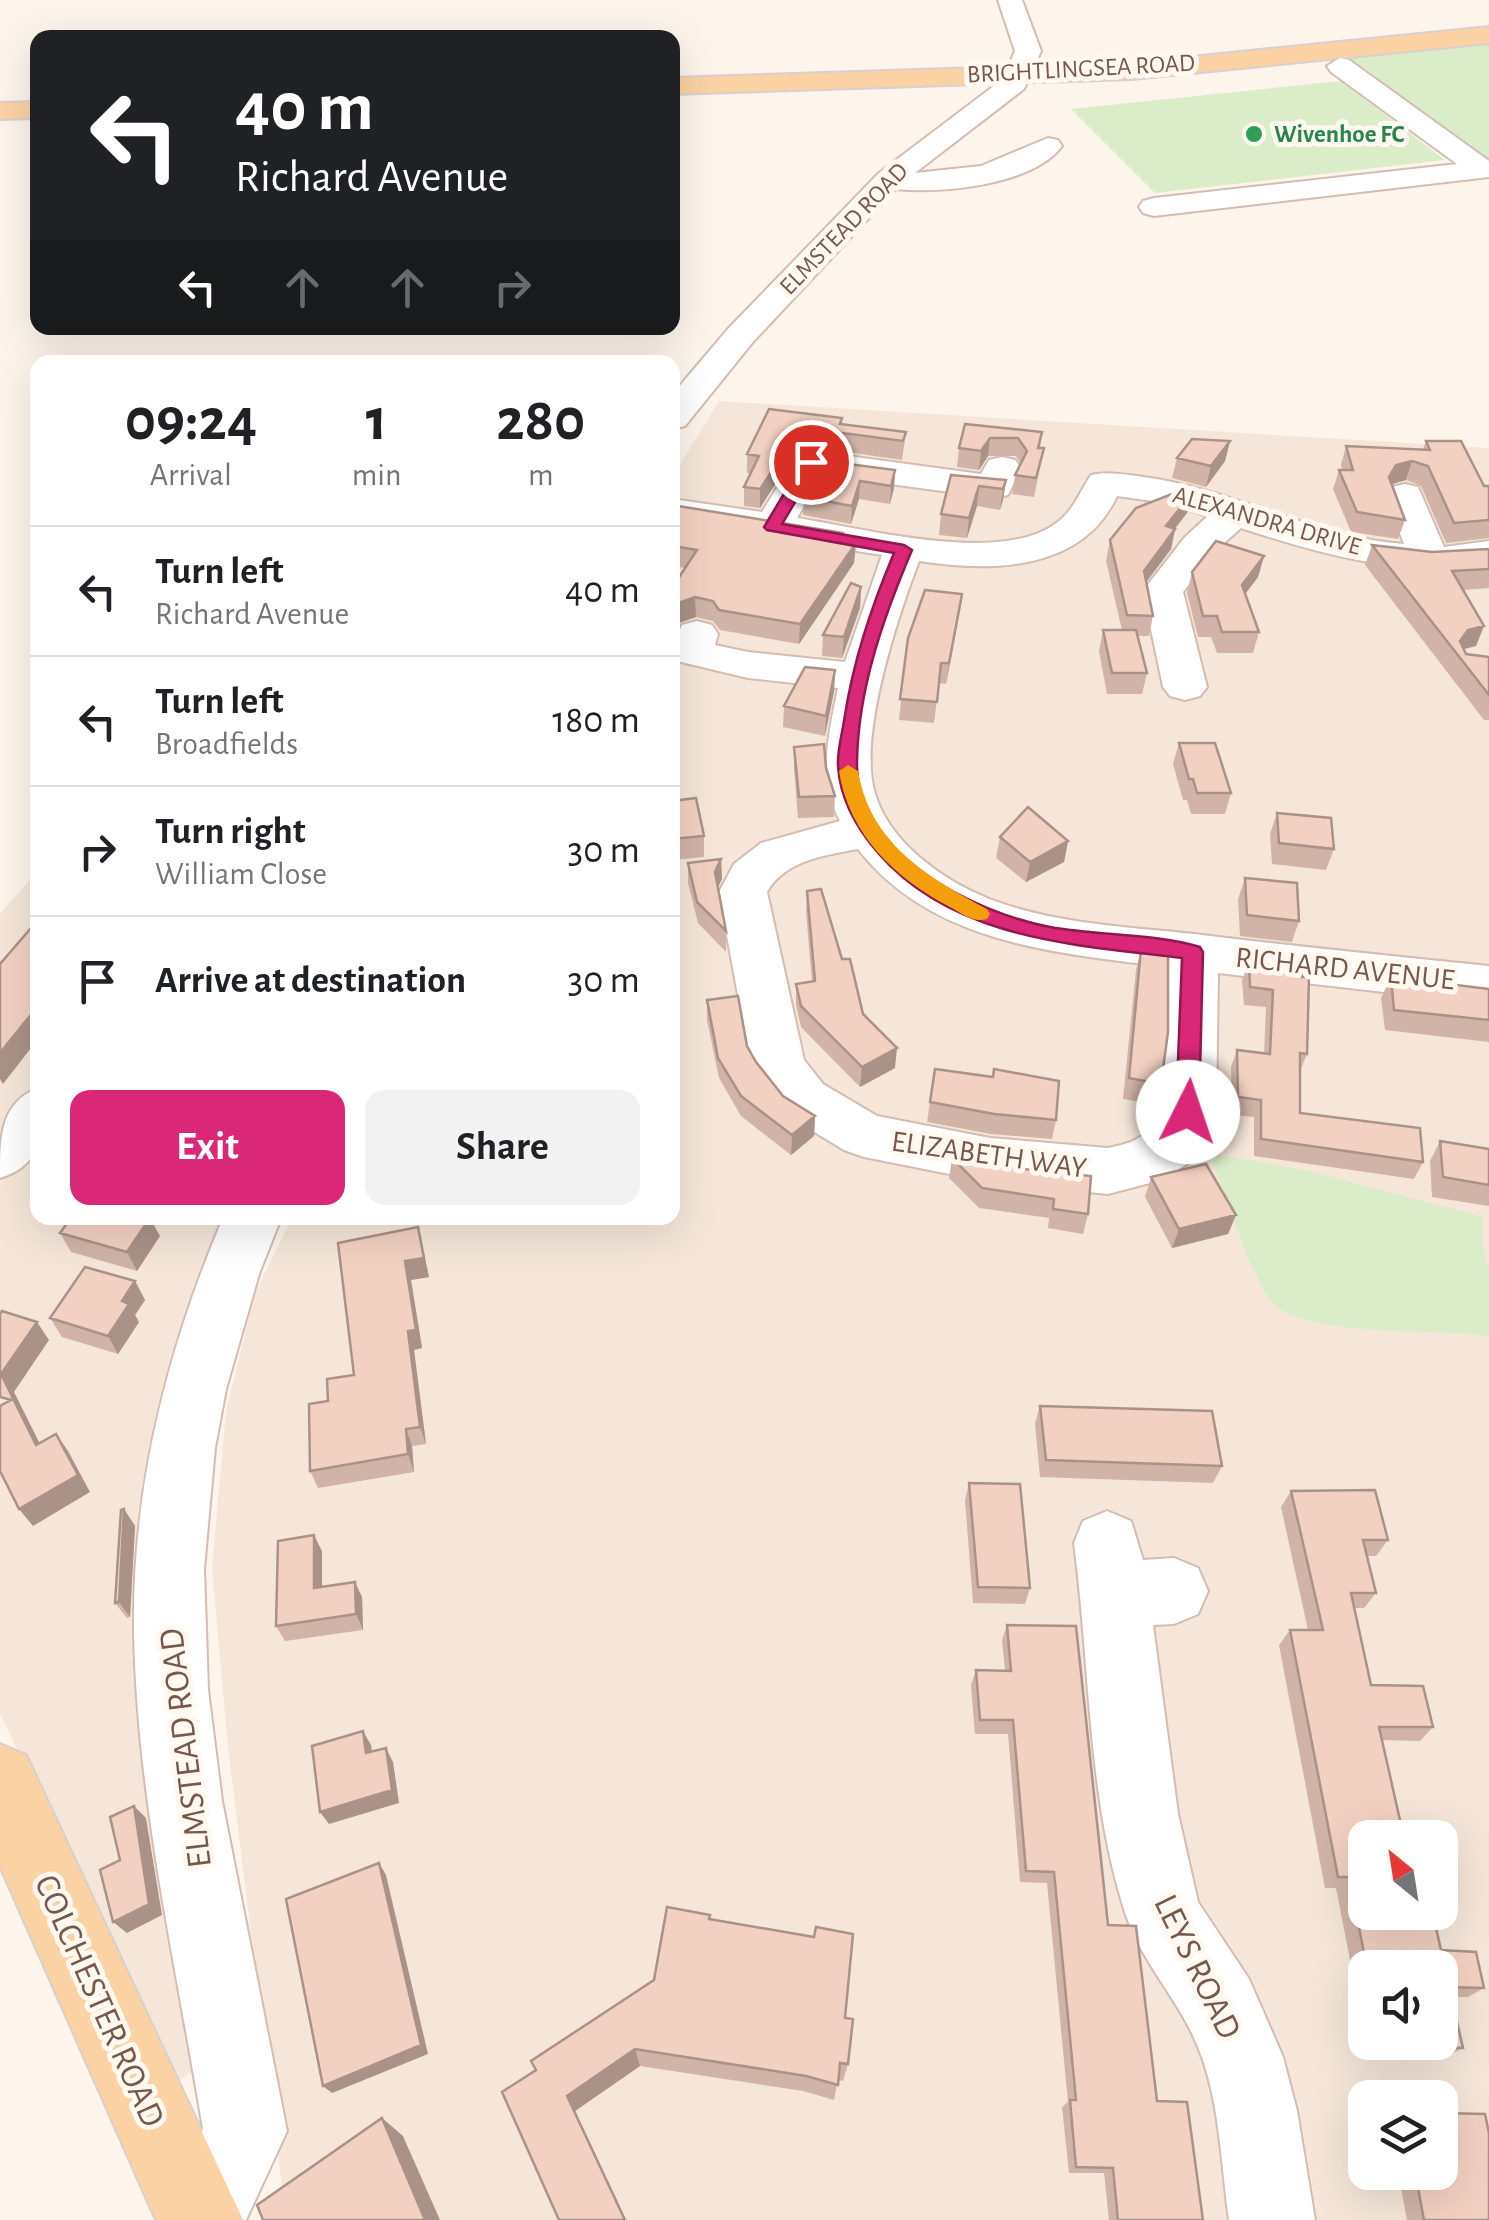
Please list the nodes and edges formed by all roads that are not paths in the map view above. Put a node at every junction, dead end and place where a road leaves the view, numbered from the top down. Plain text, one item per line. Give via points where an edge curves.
1 (1010, 0) edge
2 (1489, 35) edge
3 (1340, 66) dead end
4 (1021, 74) junction
5 (680, 86) edge
6 (30, 110) edge
7 (0, 111) edge
8 (1048, 146) dead end
9 (889, 179) junction
10 (1154, 207) dead end
11 (680, 408) edge
12 (1002, 468) dead end
13 (1405, 494) dead end
14 (680, 511) edge
15 (1238, 512) junction
16 (772, 527) junction
17 (904, 550) junction
18 (1489, 553) edge
19 (1429, 558) junction
20 (697, 634) dead end
21 (860, 677) junction
22 (1185, 687) dead end
23 (870, 831) junction
24 (1193, 952) junction
25 (1489, 985) edge
26 (30, 1119) edge
27 (0, 1156) edge
28 (249, 1225) edge
29 (1132, 1576) dead end
30 (0, 1781) edge
31 (198, 2216) edge
32 (1272, 2220) edge

1 - 4 street via 1028,51
2 - 4 main road, BRIGHTLINGSEA ROAD via 1132,72
3 - 10 street via 1483,170
4 - 5 main road, BRIGHTLINGSEA ROAD
4 - 9 street, ELMSTEAD ROAD
6 - 7 main road
8 - 9 street via 1008,167 946,183
9 - 11 street, ELMSTEAD ROAD
12 - 16 street via 996,486 811,462
13 - 19 street
14 - 16 street
15 - 17 street, ALEXANDRA DRIVE via 1101,468 1094,511 1059,541 971,557
15 - 19 street, ALEXANDRA DRIVE via 1340,546
15 - 22 street via 1163,591
16 - 17 street
17 - 21 street, RICHARD AVENUE via 876,615
18 - 19 street, ALEXANDRA DRIVE
20 - 21 street via 692,652
21 - 23 street, RICHARD AVENUE via 847,763 852,797
23 - 24 street, RICHARD AVENUE via 896,861 968,910 1048,934
23 - 24 street, ELIZABETH WAY via 774,855 758,865 742,892 778,1066 804,1099 864,1136 1092,1172 1141,1164 1168,1148 1188,1112
24 - 25 street, RICHARD AVENUE
26 - 27 street
28 - 31 street, ELMSTEAD ROAD via 203,1348 171,1546 172,1691 245,2132
29 - 32 street, LEYS ROAD via 1131,1733 1161,1907 1222,2008 1247,2073
30 - 31 main road, COLCHESTER ROAD

